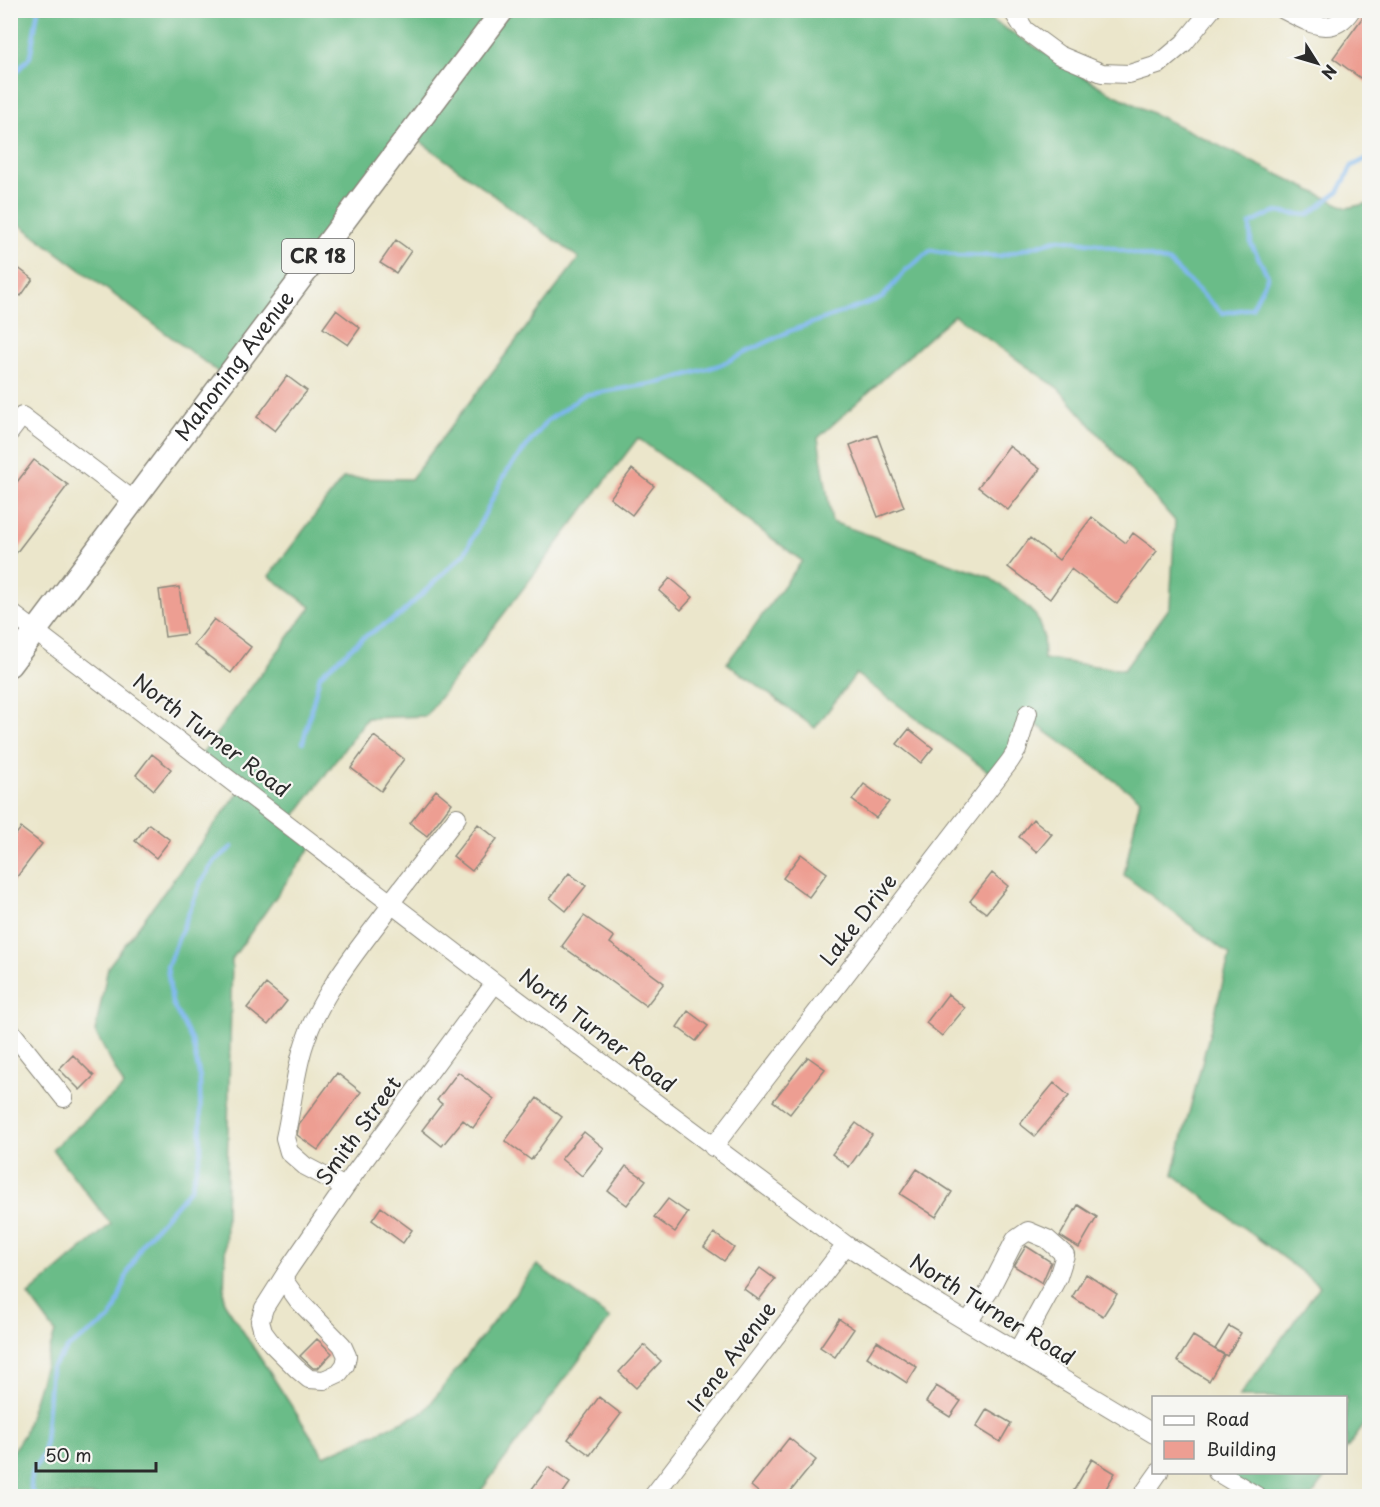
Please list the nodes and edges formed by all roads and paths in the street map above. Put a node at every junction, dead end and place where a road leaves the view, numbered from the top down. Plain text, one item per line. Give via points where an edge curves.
1 (502, 10) edge
2 (1012, 10) edge
3 (1211, 10) edge
4 (1284, 10) edge
5 (1350, 10) edge
6 (10, 432) edge
7 (134, 501) junction
8 (10, 612) edge
9 (36, 632) junction
10 (10, 665) edge
11 (1028, 714) dead end
12 (457, 817) dead end
13 (392, 903) junction
14 (495, 983) junction
15 (10, 1030) edge
16 (64, 1098) dead end
17 (713, 1147) junction
18 (345, 1187) junction
19 (846, 1245) junction
20 (283, 1279) junction
21 (968, 1322) junction
22 (1017, 1352) junction
23 (1152, 1433) edge
24 (1158, 1474) edge
25 (1219, 1474) edge
26 (653, 1497) edge
27 (1142, 1497) edge
28 (1257, 1497) edge

1 - 7 main road, Mahoning Avenue / CR 18
2 - 3 street via 1025,30 1059,55 1102,73 1129,74 1158,65 1184,43
4 - 5 street via 1327,27 1339,23
6 - 7 street via 22,416
7 - 9 main road, Mahoning Avenue / CR 18
8 - 9 street, North Turner Road
9 - 10 main road, Mahoning Avenue / CR 18
9 - 13 street, North Turner Road
11 - 17 street, Lake Drive via 1010,761
12 - 13 street
13 - 14 street, North Turner Road
13 - 18 street via 345,967 315,1019 303,1047 285,1138 289,1152 305,1166
14 - 17 street, North Turner Road
14 - 18 street, Smith Street
15 - 16 street
17 - 19 street, North Turner Road
18 - 20 street, Smith Street
19 - 21 street, North Turner Road
19 - 26 street, Irene Avenue
20 - 20 street, Smith Street via 264,1308 260,1321 263,1332 309,1379 324,1380 339,1373 347,1356 342,1345
21 - 22 street, North Turner Road
21 - 22 street via 1015,1240 1028,1231 1047,1239 1065,1255 1058,1277
22 - 23 street, North Turner Road
24 - 27 street
25 - 28 street

